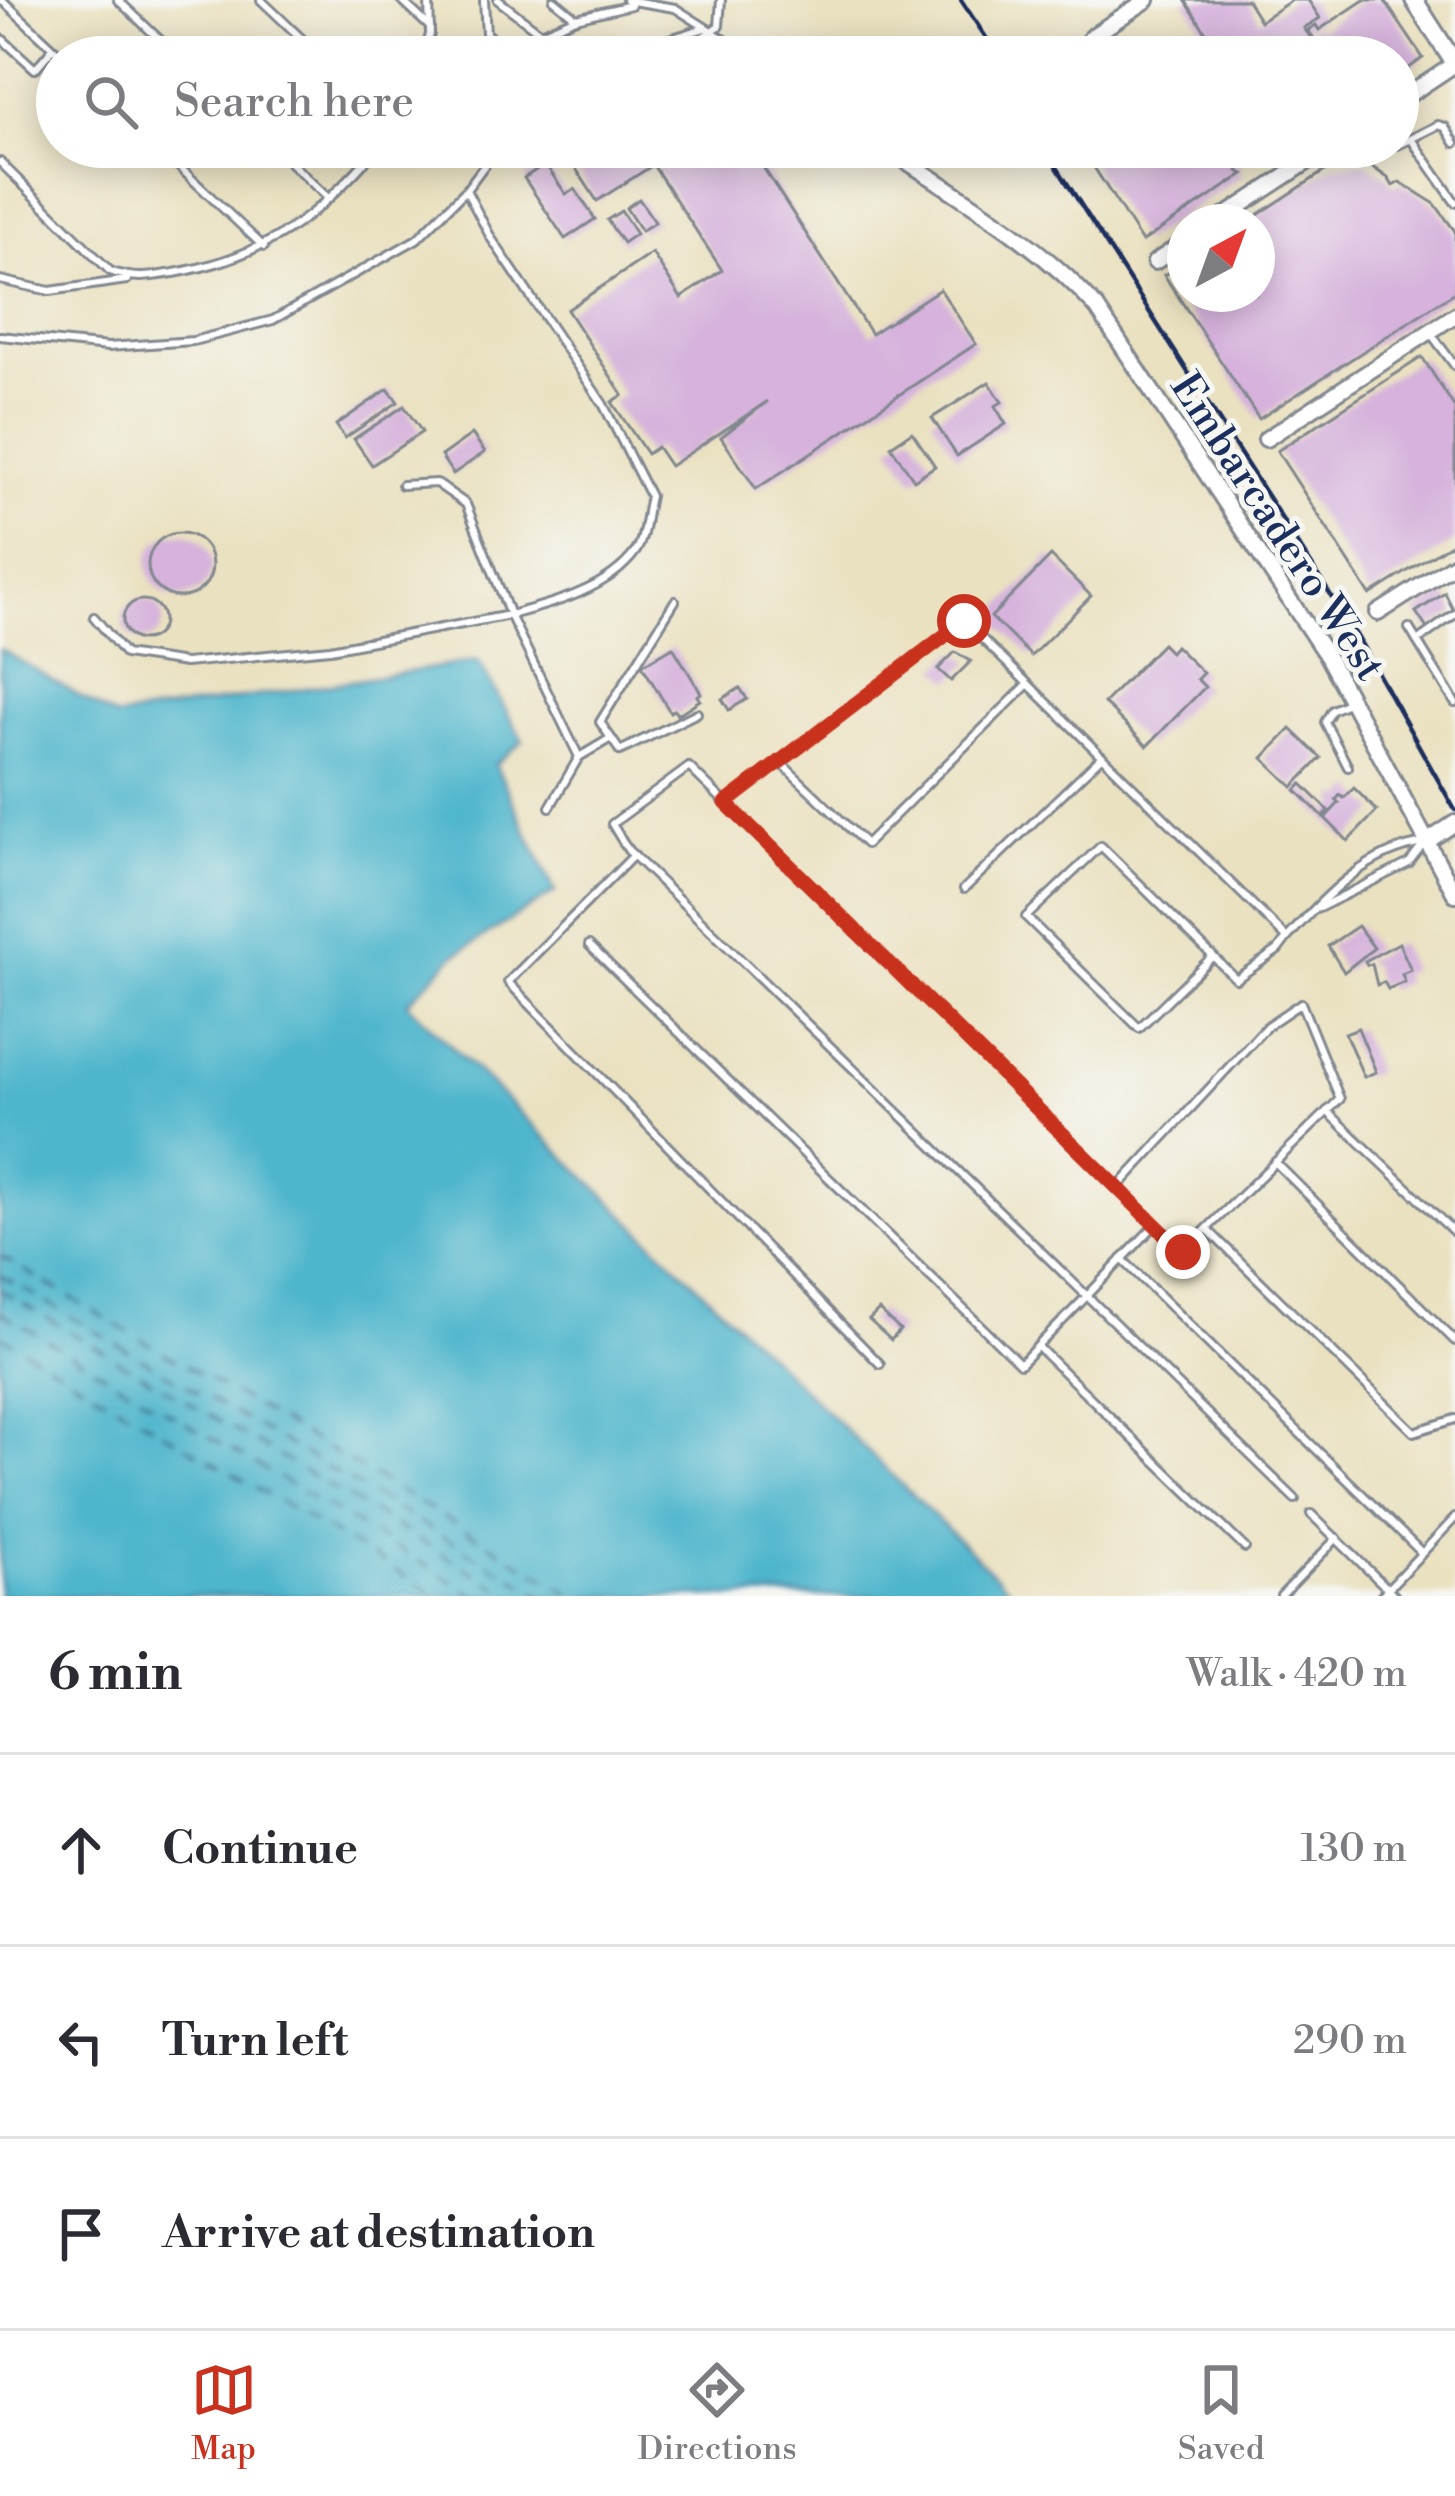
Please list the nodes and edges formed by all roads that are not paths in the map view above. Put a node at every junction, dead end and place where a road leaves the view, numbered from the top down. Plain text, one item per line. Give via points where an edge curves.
1 (2, 0) edge
2 (118, 0) edge
3 (261, 0) edge
4 (401, 0) edge
5 (429, 0) edge
6 (484, 0) edge
7 (498, 0) edge
8 (554, 0) edge
9 (721, 0) edge
10 (1147, 0) edge
11 (1414, 0) edge
12 (631, 2) edge
13 (575, 18) junction
14 (430, 27) junction
15 (709, 30) junction
16 (541, 33) junction
17 (40, 36) edge
18 (156, 36) edge
19 (299, 36) edge
20 (428, 36) edge
21 (489, 36) edge
22 (537, 36) edge
23 (687, 36) edge
24 (701, 36) edge
25 (719, 36) edge
26 (1093, 36) edge
27 (0, 37) edge
28 (1455, 64) edge
29 (36, 68) edge
30 (1419, 88) edge
31 (1419, 135) edge
32 (1455, 143) edge
33 (1419, 150) edge
34 (0, 162) edge
35 (180, 168) edge
36 (296, 168) edge
37 (357, 168) edge
38 (482, 168) edge
39 (916, 168) edge
40 (1298, 168) edge
41 (466, 190) junction
42 (328, 198) junction
43 (1455, 202) edge
44 (1243, 204) edge
45 (264, 248) junction
46 (1167, 254) edge
47 (1155, 262) dead end
48 (0, 280) edge
49 (131, 280) junction
50 (1455, 315) edge
51 (1430, 332) junction
52 (0, 336) edge
53 (1453, 360) edge
54 (1266, 439) dead end
55 (402, 485) dead end
56 (1455, 564) edge
57 (675, 601) dead end
58 (1378, 613) dead end
59 (1455, 614) edge
60 (510, 615) junction
61 (94, 617) dead end
62 (1409, 628) dead end
63 (1417, 641) junction
64 (1028, 684) junction
65 (1353, 700) junction
66 (1455, 703) edge
67 (697, 713) dead end
68 (611, 738) junction
69 (1102, 756) junction
70 (580, 757) junction
71 (779, 762) junction
72 (1348, 767) dead end
73 (726, 803) junction
74 (550, 807) dead end
75 (1455, 824) edge
76 (1424, 843) junction
77 (634, 855) junction
78 (964, 889) dead end
79 (1455, 894) edge
80 (1311, 912) junction
81 (1287, 938) junction
82 (589, 945) dead end
83 (1213, 956) junction
84 (1328, 1111) junction
85 (1275, 1162) junction
86 (1118, 1189) junction
87 (1155, 1225) junction
88 (1207, 1229) junction
89 (1455, 1233) edge
90 (1122, 1259) junction
91 (1087, 1296) junction
92 (1455, 1341) edge
93 (1038, 1347) junction
94 (880, 1364) dead end
95 (1455, 1419) edge
96 (1294, 1499) dead end
97 (1312, 1514) dead end
98 (1455, 1519) edge
99 (1337, 1538) junction
100 (1245, 1548) dead end
101 (1422, 1553) junction
102 (1388, 1594) edge
103 (1281, 1596) edge

1 - 17 lane
2 - 18 lane
3 - 19 lane
4 - 14 lane
5 - 14 lane
6 - 21 lane
7 - 16 lane
8 - 13 lane
9 - 15 lane via 719,26
10 - 26 street
11 - 28 street
12 - 13 lane
12 - 15 lane via 675,8
13 - 16 lane
14 - 20 lane
15 - 23 lane
15 - 24 lane
15 - 25 lane
16 - 22 lane
27 - 29 lane
28 - 30 street
31 - 32 lane via 1438,125
33 - 43 lane
34 - 49 lane via 110,272
35 - 45 lane
36 - 42 lane
37 - 42 lane
38 - 41 lane
39 - 65 street, Embarcadero West via 1058,266 1097,308
40 - 44 street
41 - 52 lane via 417,239 273,320 194,341 109,347
41 - 60 lane via 603,404 650,496 638,549 612,574
42 - 45 lane
45 - 49 lane
46 - 47 street
48 - 49 lane via 50,291
50 - 51 street
51 - 53 lane
51 - 54 street
55 - 60 lane via 436,482 466,504
56 - 58 street
57 - 68 lane via 600,722
59 - 63 lane
60 - 61 lane via 330,649 185,663 124,654
60 - 70 lane
62 - 63 lane
63 - 66 lane
64 - 69 lane
64 - 71 lane via 964,621
64 - 71 lane via 866,844
65 - 72 lane via 1325,722
65 - 76 street, Embarcadero West
67 - 68 lane via 620,752
68 - 70 lane
69 - 78 lane
69 - 81 lane
70 - 74 lane
71 - 73 lane
73 - 77 lane via 689,767 612,824
73 - 86 lane
75 - 76 street
76 - 79 street, Embarcadero West
76 - 80 lane via 1409,863
76 - 80 lane via 1356,869
77 - 91 lane
77 - 94 lane via 508,982
80 - 81 lane
81 - 83 lane via 1236,979
82 - 93 lane via 1020,1364
83 - 83 lane via 1101,846 1026,917 1139,1028
84 - 85 lane
84 - 86 lane via 1340,1099 1301,1003 1267,1026
84 - 89 lane
85 - 88 lane
85 - 92 lane
86 - 87 lane
87 - 88 lane via 1183,1252
87 - 90 lane
88 - 95 lane via 1414,1432
90 - 91 lane
90 - 101 lane
91 - 93 lane
91 - 96 lane
93 - 100 lane
97 - 99 lane
98 - 101 lane
99 - 102 lane
99 - 103 lane
101 - 102 lane

